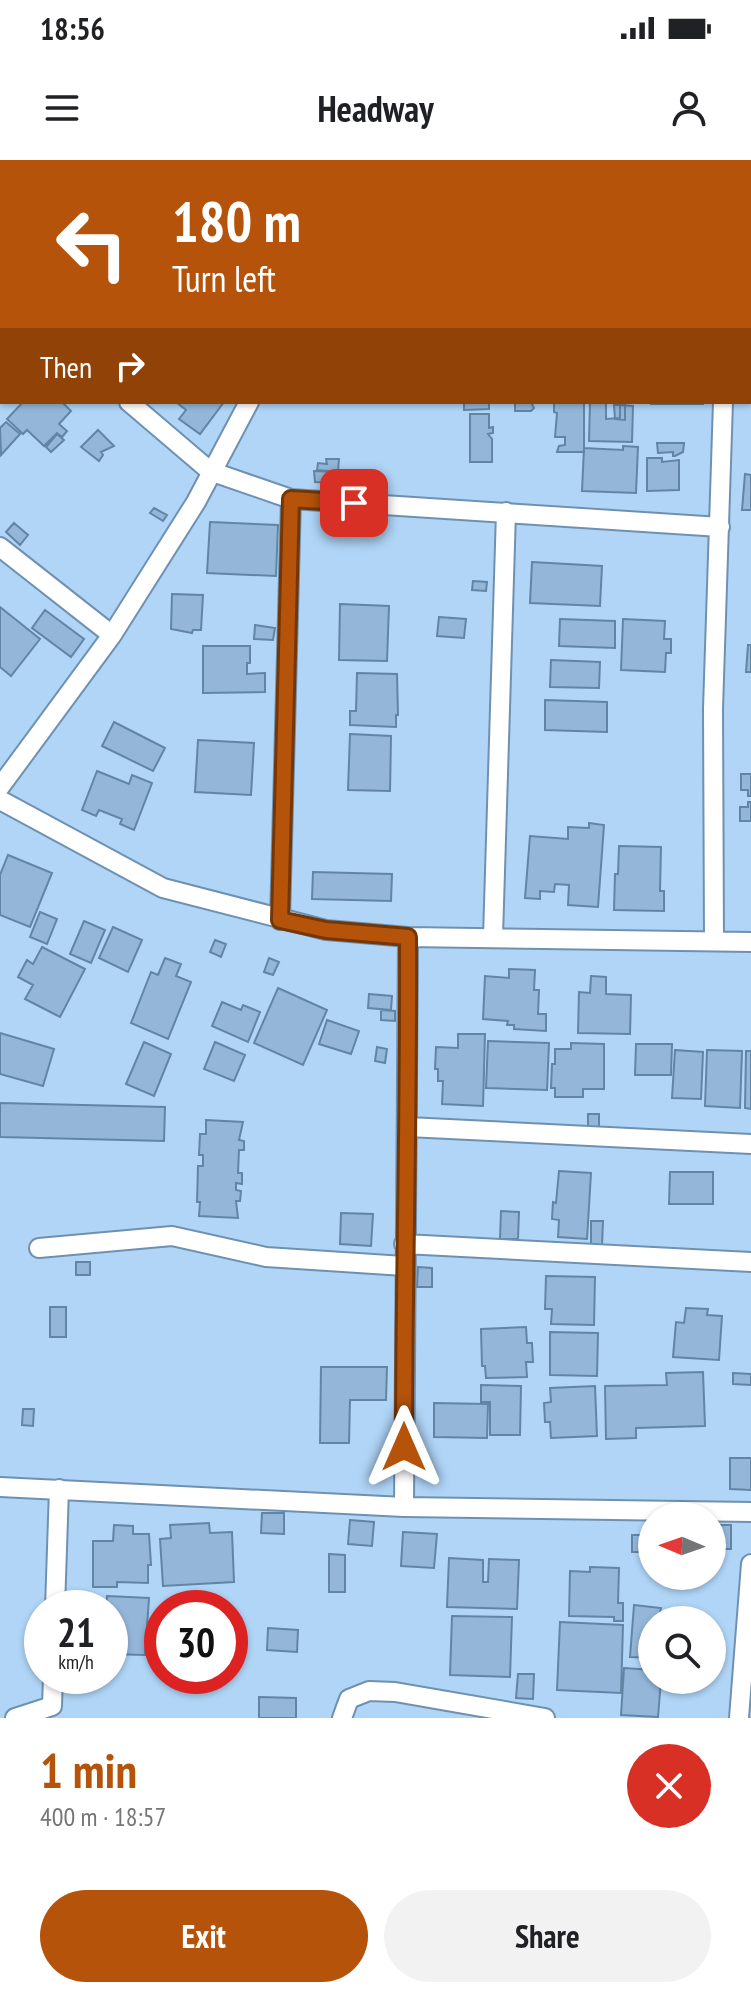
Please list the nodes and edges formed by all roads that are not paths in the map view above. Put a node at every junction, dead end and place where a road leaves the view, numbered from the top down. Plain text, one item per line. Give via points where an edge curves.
1 (131, 404) edge
2 (248, 404) edge
3 (723, 404) edge
4 (210, 471) junction
5 (291, 499) junction
6 (506, 512) junction
7 (720, 527) junction
8 (0, 547) edge
9 (112, 635) junction
10 (0, 787) edge
11 (0, 800) edge
12 (280, 920) junction
13 (408, 937) junction
14 (493, 937) junction
15 (714, 940) junction
16 (751, 942) edge
17 (408, 1127) junction
18 (751, 1144) edge
19 (404, 1244) junction
20 (39, 1248) dead end
21 (751, 1262) edge
22 (404, 1266) junction
23 (0, 1487) edge
24 (59, 1489) junction
25 (404, 1507) junction
26 (751, 1512) edge
27 (751, 1564) edge
28 (56, 1590) edge
29 (52, 1694) edge
30 (15, 1718) edge
31 (342, 1718) edge
32 (545, 1718) edge
33 (739, 1718) edge

1 - 4 street
2 - 4 street
3 - 7 street
4 - 5 street
4 - 9 street
5 - 6 street
5 - 12 street
6 - 7 street
6 - 14 street
7 - 15 street via 713,709
8 - 9 street
9 - 10 street
11 - 12 street via 163,888
12 - 13 street
13 - 14 street
13 - 17 street
14 - 15 street
15 - 16 street
17 - 18 street
17 - 19 street
19 - 21 street
19 - 22 street
20 - 22 street via 172,1236 266,1257
22 - 25 street
23 - 24 street
24 - 25 street
24 - 28 street
25 - 26 street
27 - 33 street
29 - 30 street via 52,1706
31 - 32 street via 349,1699 369,1691

